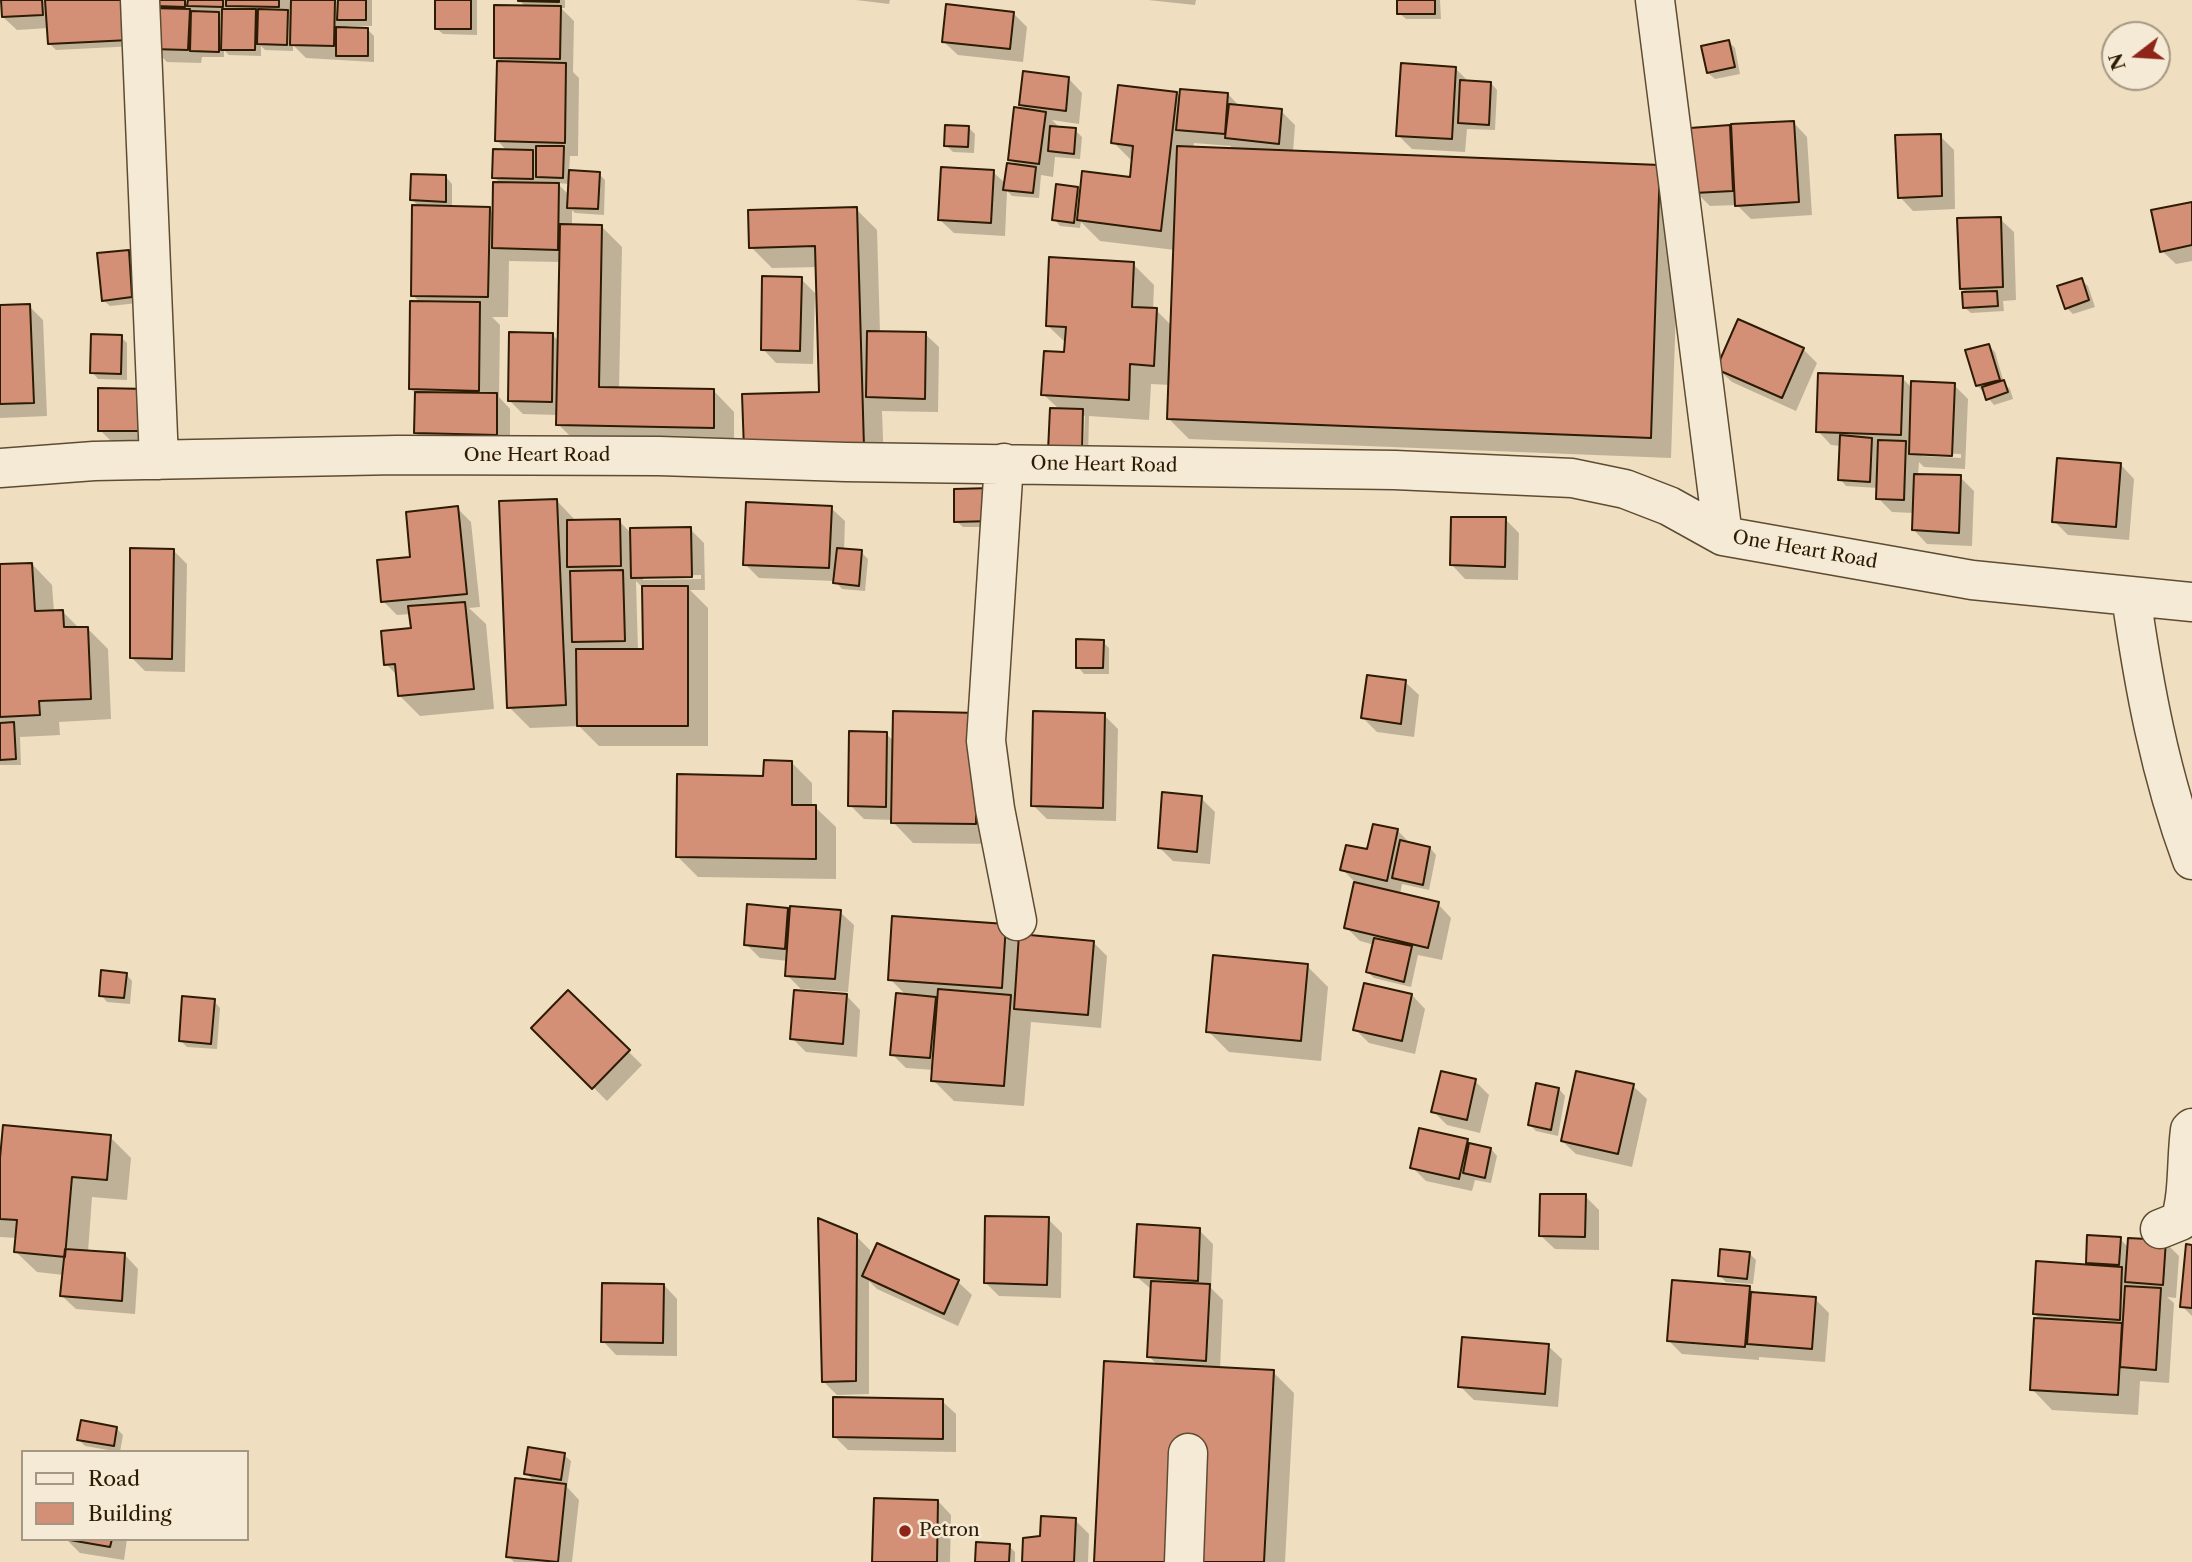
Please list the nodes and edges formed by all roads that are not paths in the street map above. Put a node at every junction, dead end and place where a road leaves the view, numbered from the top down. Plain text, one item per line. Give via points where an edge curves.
1 (140, 0) edge
2 (1655, 0) edge
3 (159, 460) junction
4 (1004, 463) junction
5 (0, 468) edge
6 (1724, 536) junction
7 (2132, 596) junction
8 (2192, 603) edge
9 (2192, 860) edge
10 (1017, 921) dead end
11 (2192, 1128) edge
12 (2160, 1229) dead end
13 (1188, 1453) dead end
14 (1184, 1562) edge

1 - 3 street
2 - 6 street
3 - 4 street, One Heart Road via 576,456
3 - 5 street, One Heart Road
4 - 6 street, One Heart Road via 1572,478 1625,489 1669,506
4 - 10 street via 986,741
6 - 7 street, One Heart Road via 1972,580
7 - 8 street, One Heart Road
7 - 9 street via 2153,731
11 - 12 street via 2185,1206 2180,1221
13 - 14 street

